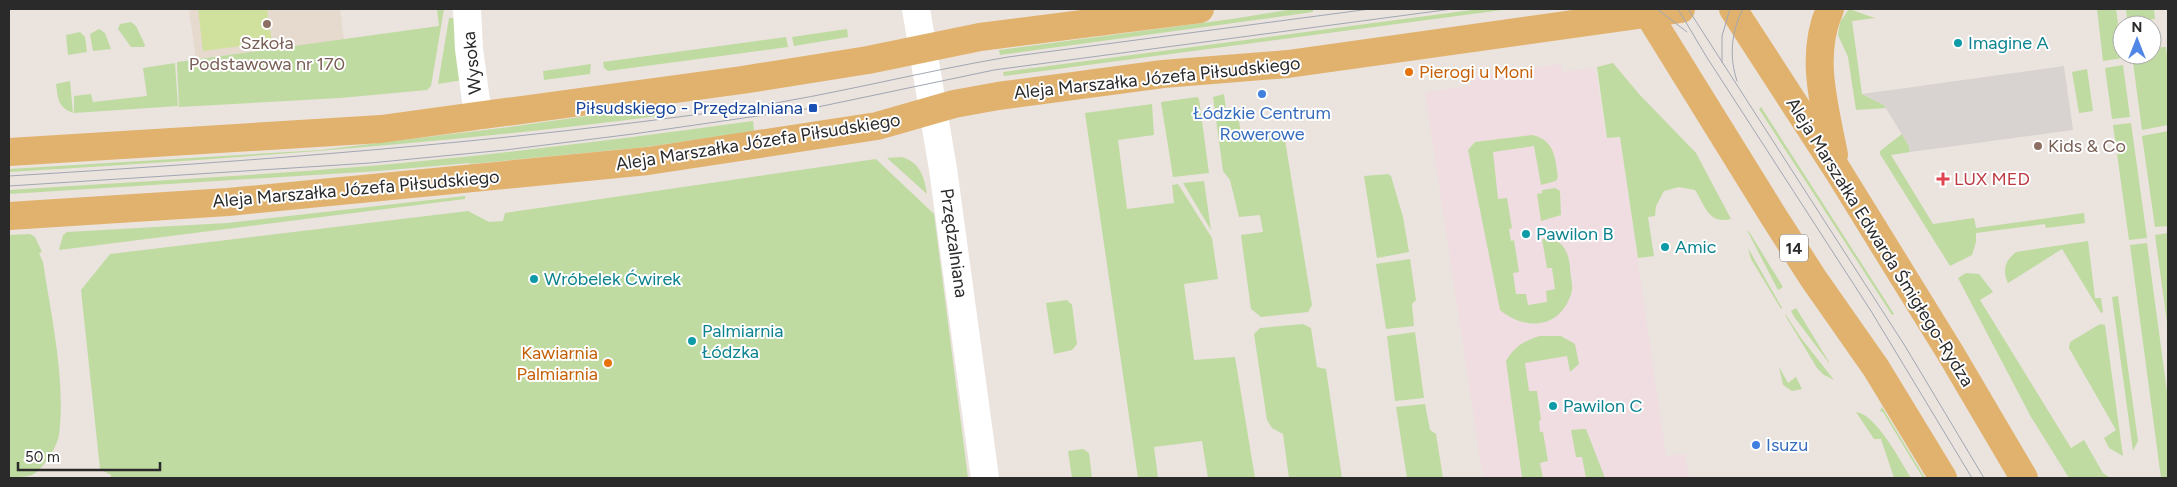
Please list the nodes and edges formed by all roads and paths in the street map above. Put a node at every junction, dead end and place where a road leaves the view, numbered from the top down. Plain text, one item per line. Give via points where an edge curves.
1 (467, 9) edge
2 (916, 9) edge
3 (1200, 9) edge
4 (1681, 9) edge
5 (1733, 9) edge
6 (1830, 9) edge
7 (1647, 12) edge
8 (923, 49) junction
9 (934, 110) junction
10 (478, 116) junction
11 (9, 152) edge
12 (1838, 171) junction
13 (9, 216) edge
14 (985, 478) edge
15 (1943, 478) edge
16 (2024, 478) edge

1 - 10 street, Wysoka
2 - 8 street, Przędzalniana
3 - 8 main road via 989,36
4 - 7 main road, Aleja Marszałka Józefa Piłsudskiego
5 - 12 main road, Aleja Marszałka Edwarda Śmigłego-Rydza
6 - 12 main road via 1821,41 1819,65
7 - 9 main road, Aleja Marszałka Józefa Piłsudskiego via 1288,64 1163,74 998,96
7 - 15 main road, 14 via 1777,222 1876,368
8 - 9 street, Przędzalniana
8 - 10 main road via 852,63
9 - 13 main road, Aleja Marszałka Józefa Piłsudskiego via 877,126 648,161 228,202
9 - 14 street, Przędzalniana
10 - 11 main road via 342,132
12 - 16 main road, Aleja Marszałka Edwarda Śmigłego-Rydza

